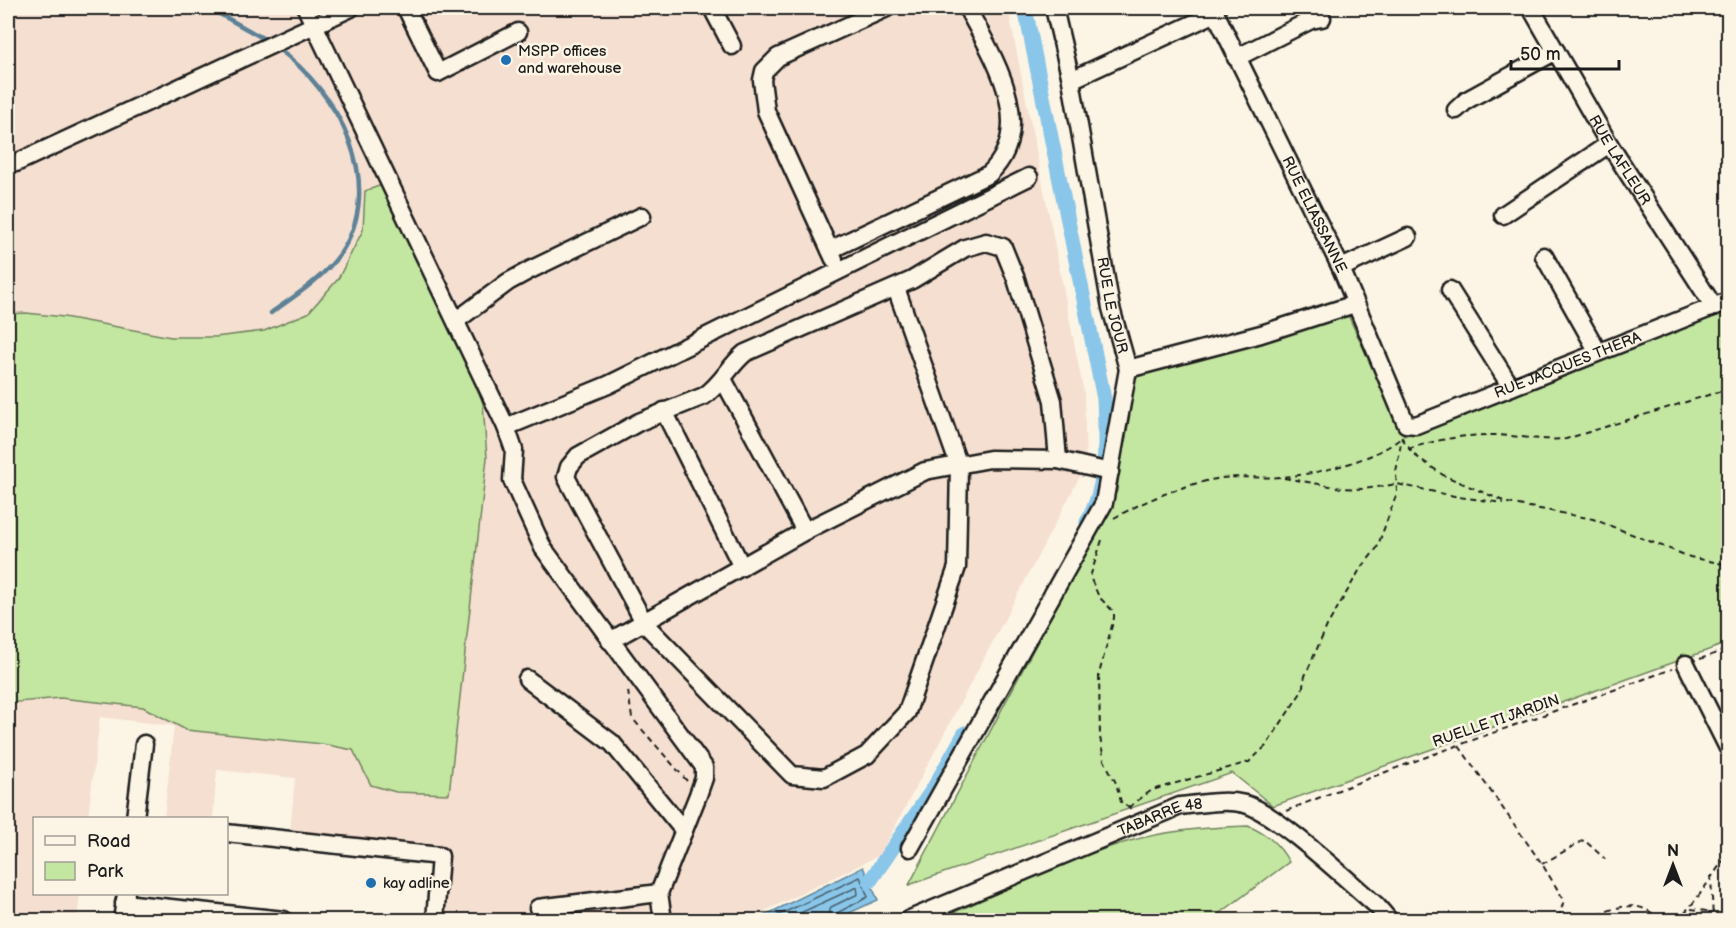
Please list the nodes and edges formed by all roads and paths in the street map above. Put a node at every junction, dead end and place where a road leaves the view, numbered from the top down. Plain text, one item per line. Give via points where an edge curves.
1 (306, 8) edge
2 (351, 8) edge
3 (406, 8) edge
4 (712, 8) edge
5 (886, 8) edge
6 (966, 8) edge
7 (1054, 8) edge
8 (1531, 8) edge
9 (1214, 10) edge
10 (1322, 18) dead end
11 (314, 26) junction
12 (518, 32) dead end
13 (732, 46) dead end
14 (1556, 51) junction
15 (1236, 58) junction
16 (1071, 80) junction
17 (1456, 110) dead end
18 (1609, 144) junction
19 (16, 163) dead end
20 (1029, 177) dead end
21 (1503, 215) dead end
22 (642, 216) dead end
23 (1408, 237) dead end
24 (830, 250) junction
25 (1544, 256) dead end
26 (1341, 268) junction
27 (840, 270) junction
28 (896, 288) junction
29 (1450, 290) dead end
30 (1355, 304) junction
31 (1721, 304) edge
32 (457, 320) junction
33 (1598, 352) junction
34 (1128, 369) junction
35 (723, 379) junction
36 (1511, 387) junction
37 (1728, 389) edge
38 (664, 411) junction
39 (506, 427) junction
40 (1404, 430) junction
41 (1408, 449) junction
42 (1058, 460) junction
43 (959, 466) junction
44 (1110, 472) junction
45 (1282, 477) junction
46 (1397, 484) junction
47 (1508, 503) junction
48 (1113, 518) dead end
49 (805, 531) junction
50 (1103, 532) dead end
51 (1728, 565) edge
52 (742, 567) junction
53 (645, 624) junction
54 (610, 641) junction
55 (1728, 649) edge
56 (1686, 664) junction
57 (526, 679) dead end
58 (627, 688) dead end
59 (144, 744) dead end
60 (1459, 746) junction
61 (1728, 748) edge
62 (699, 795) junction
63 (1121, 802) dead end
64 (1129, 808) dead end
65 (1272, 816) junction
66 (135, 817) edge
67 (684, 831) junction
68 (228, 833) edge
69 (910, 848) dead end
70 (1728, 855) edge
71 (1605, 858) dead end
72 (1542, 864) junction
73 (1711, 875) junction
74 (659, 893) junction
75 (125, 898) edge
76 (538, 908) dead end
77 (1691, 909) junction
78 (1714, 912) junction
79 (1562, 916) junction
80 (122, 921) edge
81 (284, 921) edge
82 (435, 921) edge
83 (663, 921) edge
84 (908, 921) edge
85 (1389, 921) edge
86 (1558, 921) edge
87 (1574, 921) edge
88 (1588, 921) edge
89 (1659, 921) edge
90 (1676, 921) edge
91 (1713, 921) edge

1 - 11 street
2 - 11 street
3 - 12 street via 438,73
4 - 13 street
5 - 24 street via 778,57 764,71 766,111
6 - 24 street via 1005,83 1010,128 1000,163 989,174
7 - 16 street, RUE LE JOUR
8 - 14 street, RUE LAFLEUR
9 - 15 street, RUE ELIASSANNE
9 - 16 street
10 - 15 street
11 - 19 street
11 - 32 street
14 - 17 street via 1467,100
14 - 18 street, RUE LAFLEUR
15 - 26 street, RUE ELIASSANNE
16 - 34 street, RUE LE JOUR via 1111,308
18 - 21 street
18 - 31 street, RUE LAFLEUR
20 - 27 street
22 - 32 street via 508,282
23 - 26 street
24 - 27 street
25 - 33 street
26 - 30 street, RUE ELIASSANNE
27 - 39 street via 608,385
28 - 35 street via 745,353
28 - 42 street via 964,248 986,242 1004,247 1053,401
28 - 43 street
29 - 36 street
30 - 34 street, RUE LE JOUR
30 - 40 street, RUE ELIASSANNE
31 - 33 street, RUE JACQUES THERA
32 - 39 street
33 - 36 street, RUE JACQUES THERA
34 - 44 street
35 - 38 street via 704,396
35 - 49 street
36 - 40 street, RUE JACQUES THERA
37 - 41 path via 1566,439 1491,435 1444,439
38 - 52 street
38 - 53 street via 578,456 566,477
39 - 54 street via 514,450 512,480 543,549
40 - 41 path
40 - 45 path via 1384,450 1328,469
40 - 46 path
41 - 47 path via 1443,475
42 - 43 street via 990,459
42 - 44 street
43 - 49 street via 925,471
43 - 53 street via 957,567 907,712 867,755 824,778 792,775
44 - 69 street via 1104,503
45 - 46 path via 1341,488
45 - 48 path via 1217,479 1151,500
46 - 47 path
46 - 64 path via 1395,502 1377,548 1327,626 1302,691 1266,746 1249,762 1152,790
47 - 51 path via 1593,519 1690,557
49 - 52 street
50 - 63 path via 1090,577 1099,597 1114,612 1099,674 1100,737 1104,760
52 - 53 street
53 - 54 street
54 - 62 street via 704,767
55 - 56 path, RUELLE TI JARDIN
56 - 60 path, RUELLE TI JARDIN
56 - 61 street
57 - 67 street via 612,743
58 - 62 path via 632,718
59 - 66 street
60 - 65 path, RUELLE TI JARDIN via 1397,766
60 - 72 path
62 - 67 street
65 - 84 street, TABARRE 48 via 1245,804 1180,806
65 - 85 street, TABARRE 48 via 1376,905
67 - 74 street
68 - 82 street via 440,856
70 - 73 path
71 - 72 path via 1584,840
72 - 79 path via 1564,900
73 - 77 path
73 - 78 path
74 - 76 street
74 - 83 street
75 - 80 street
75 - 81 street
77 - 78 path
77 - 90 path
78 - 91 path
79 - 86 path
79 - 87 path
88 - 89 path via 1611,908 1637,906

